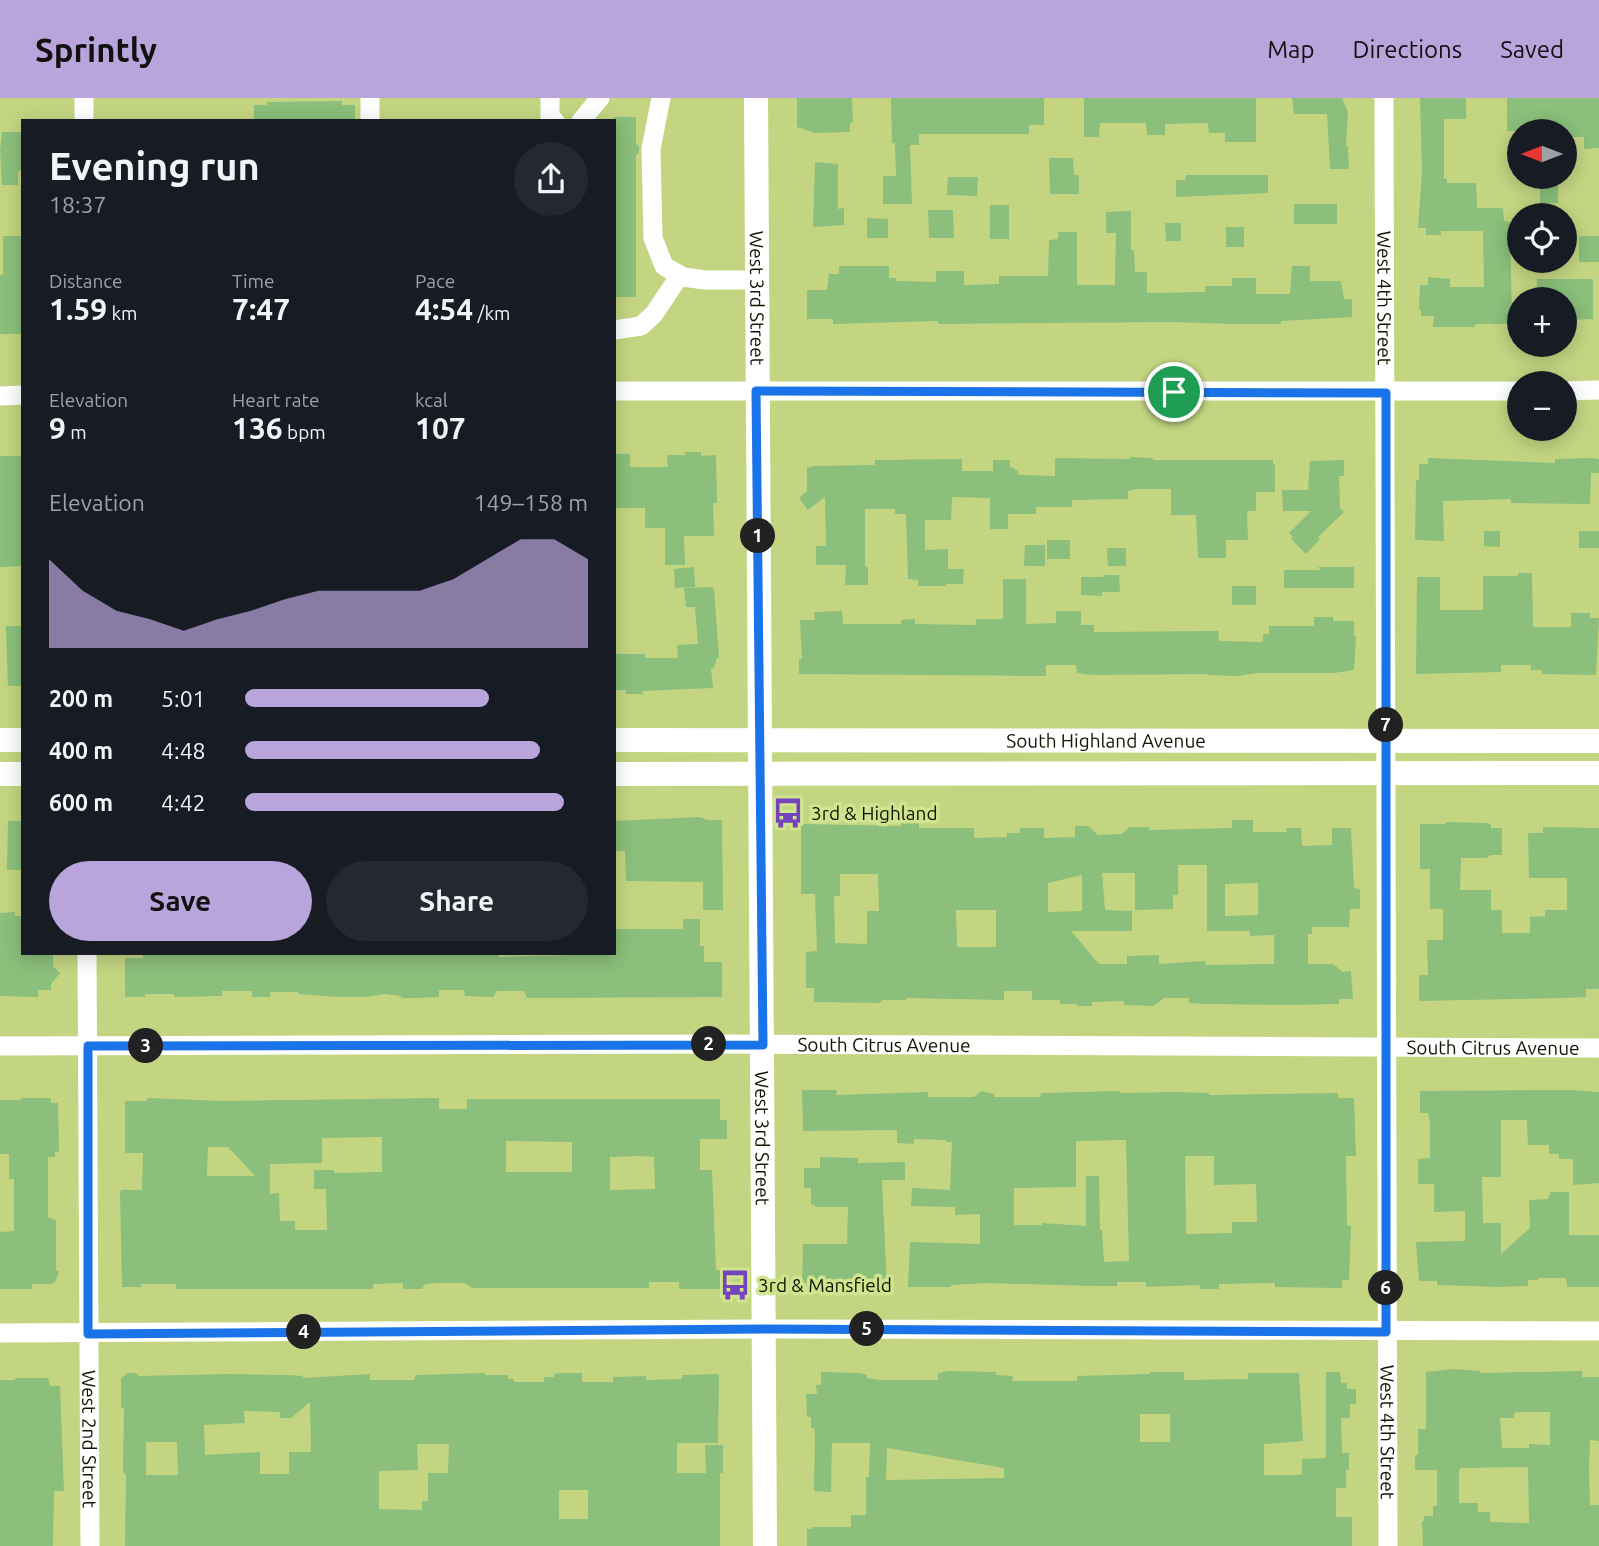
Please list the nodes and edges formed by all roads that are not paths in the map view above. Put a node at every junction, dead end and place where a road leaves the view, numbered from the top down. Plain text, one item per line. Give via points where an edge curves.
1 (84, 98) edge
2 (370, 98) edge
3 (550, 98) edge
4 (600, 98) edge
5 (662, 98) edge
6 (756, 98) edge
7 (1384, 98) edge
8 (84, 119) edge
9 (370, 119) edge
10 (550, 119) edge
11 (583, 119) edge
12 (680, 275) junction
13 (757, 281) junction
14 (616, 330) edge
15 (1599, 390) edge
16 (616, 391) edge
17 (756, 391) junction
18 (1507, 391) edge
19 (1577, 391) edge
20 (1386, 393) junction
21 (21, 395) edge
22 (0, 396) edge
23 (0, 740) edge
24 (21, 740) edge
25 (616, 740) edge
26 (758, 741) junction
27 (1386, 741) junction
28 (1599, 741) edge
29 (1385, 773) junction
30 (1599, 773) edge
31 (0, 774) edge
32 (21, 774) edge
33 (616, 774) edge
34 (759, 774) junction
35 (87, 955) edge
36 (763, 1045) junction
37 (0, 1046) edge
38 (88, 1046) junction
39 (1386, 1048) junction
40 (1599, 1048) edge
41 (764, 1329) junction
42 (1599, 1331) edge
43 (1386, 1332) junction
44 (0, 1333) edge
45 (88, 1334) junction
46 (90, 1546) edge
47 (765, 1546) edge
48 (1388, 1546) edge

1 - 8 street
2 - 9 street
3 - 10 street
4 - 11 street
5 - 12 street via 651,149 653,238 664,266
6 - 13 main road, West 3rd Street
7 - 20 street, West 4th Street
12 - 13 street
12 - 14 street via 641,326
13 - 17 main road, West 3rd Street
15 - 19 street
16 - 17 street
17 - 20 street
17 - 26 main road, West 3rd Street
18 - 20 street
20 - 27 street, West 4th Street
21 - 22 street
23 - 24 main road
25 - 26 main road, South Highland Avenue
26 - 27 main road, South Highland Avenue
26 - 34 main road, West 3rd Street
27 - 28 main road, South Highland Avenue
27 - 29 street, West 4th Street
29 - 30 main road, South Highland Avenue
29 - 34 main road, South Highland Avenue
29 - 39 street, West 4th Street
31 - 32 main road
33 - 34 main road, South Highland Avenue
34 - 36 main road, West 3rd Street
35 - 38 street, West 2nd Street
36 - 38 street, South Citrus Avenue
36 - 39 street, South Citrus Avenue
36 - 41 main road, West 3rd Street
37 - 38 street, South Citrus Avenue
38 - 45 street, West 2nd Street
39 - 40 street, South Citrus Avenue
39 - 43 street, West 4th Street
41 - 43 street
41 - 45 street
41 - 47 main road, West 3rd Street
42 - 43 street
43 - 48 street, West 4th Street
44 - 45 street
45 - 46 street, West 2nd Street

